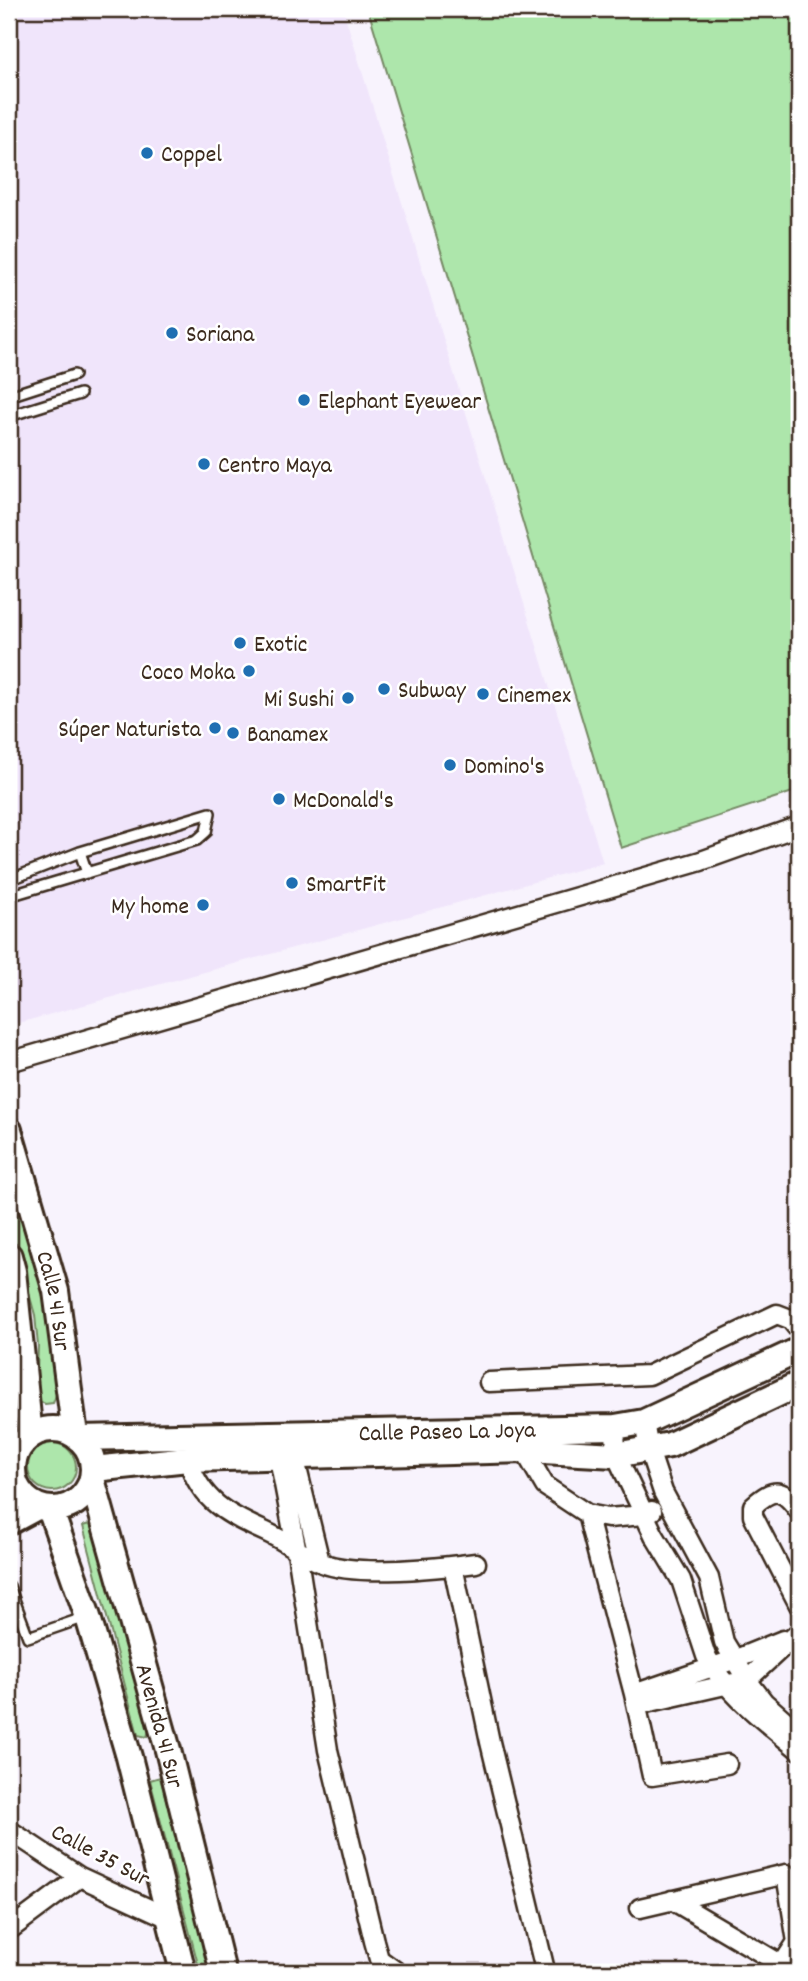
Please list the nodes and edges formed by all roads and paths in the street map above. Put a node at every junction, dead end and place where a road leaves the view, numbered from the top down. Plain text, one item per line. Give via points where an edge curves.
1 (74, 374) dead end
2 (80, 394) dead end
3 (9, 396) edge
4 (9, 416) edge
5 (799, 826) edge
6 (80, 852) junction
7 (87, 873) junction
8 (9, 880) edge
9 (9, 896) edge
10 (9, 1062) edge
11 (9, 1130) edge
12 (9, 1256) edge
13 (799, 1330) edge
14 (799, 1350) edge
15 (489, 1382) dead end
16 (799, 1384) edge
17 (645, 1422) junction
18 (615, 1427) junction
19 (30, 1436) junction
20 (77, 1436) junction
21 (524, 1450) junction
22 (649, 1450) junction
23 (616, 1455) junction
24 (287, 1457) junction
25 (188, 1459) junction
26 (93, 1474) junction
27 (11, 1477) edge
28 (668, 1504) junction
29 (44, 1508) junction
30 (799, 1511) edge
31 (587, 1514) junction
32 (644, 1515) junction
33 (9, 1522) edge
34 (297, 1552) junction
35 (320, 1562) junction
36 (476, 1563) dead end
37 (453, 1566) junction
38 (9, 1586) edge
39 (799, 1605) edge
40 (88, 1616) junction
41 (796, 1634) edge
42 (736, 1659) junction
43 (713, 1667) junction
44 (747, 1680) junction
45 (729, 1686) junction
46 (636, 1699) junction
47 (799, 1733) edge
48 (167, 1750) junction
49 (799, 1750) edge
50 (129, 1757) junction
51 (727, 1764) dead end
52 (9, 1830) edge
53 (80, 1877) junction
54 (673, 1900) junction
55 (640, 1908) dead end
56 (171, 1919) junction
57 (9, 1930) edge
58 (798, 1942) edge
59 (183, 1972) edge
60 (223, 1972) edge
61 (397, 1972) edge
62 (542, 1972) edge

1 - 3 lane
2 - 4 lane
5 - 10 street via 701,860
6 - 7 lane
6 - 7 lane via 209,813 206,832 197,840
6 - 8 lane
7 - 9 lane
11 - 20 main road, Calle 41 Sur via 56,1291
12 - 19 main road, Calle 41 Sur
13 - 15 street via 778,1314 649,1375
14 - 17 main road, Calle Paseo La Joya
16 - 22 main road, Calle Paseo La Joya via 670,1445
17 - 18 main road, Calle Paseo La Joya
17 - 22 street
18 - 20 main road, Calle Paseo La Joya
18 - 23 street
19 - 20 main road via 49,1429
19 - 27 main road via 17,1450
20 - 26 main road via 91,1455
21 - 23 main road, Calle Paseo La Joya
21 - 24 main road, Calle Paseo La Joya
21 - 31 street via 545,1486
22 - 23 main road, Calle Paseo La Joya
22 - 28 street
23 - 32 street
24 - 25 main road, Calle Paseo La Joya
24 - 34 street
24 - 35 street
25 - 26 main road, Calle Paseo La Joya
25 - 34 street via 205,1495 225,1512 280,1538
26 - 29 main road via 75,1503
26 - 48 main road, Avenida 41 Sur
27 - 29 main road via 26,1498
28 - 32 street
28 - 42 street via 709,1578 724,1642
29 - 33 main road
29 - 40 main road, Avenida 41 Sur
30 - 39 street via 788,1495 779,1492 753,1506 753,1516
31 - 32 street via 608,1518
31 - 46 street
32 - 43 street via 681,1580
34 - 35 street
34 - 61 street via 328,1750 379,1959
35 - 37 street via 368,1570
36 - 37 street
37 - 62 street
38 - 40 lane via 29,1637
40 - 50 main road, Avenida 41 Sur
41 - 42 street
41 - 44 street
42 - 43 street
42 - 44 street
43 - 45 street
43 - 46 street
44 - 45 street
44 - 47 street
45 - 46 street
45 - 49 street
46 - 51 street via 652,1776
48 - 50 main road
48 - 60 main road, Avenida 41 Sur
50 - 56 main road, Avenida 41 Sur
52 - 53 street, Calle 35 Sur
53 - 56 street, Calle 35 Sur
53 - 57 street
54 - 55 street
54 - 58 street via 782,1965
54 - 58 street via 786,1874
56 - 59 main road, Avenida 41 Sur

